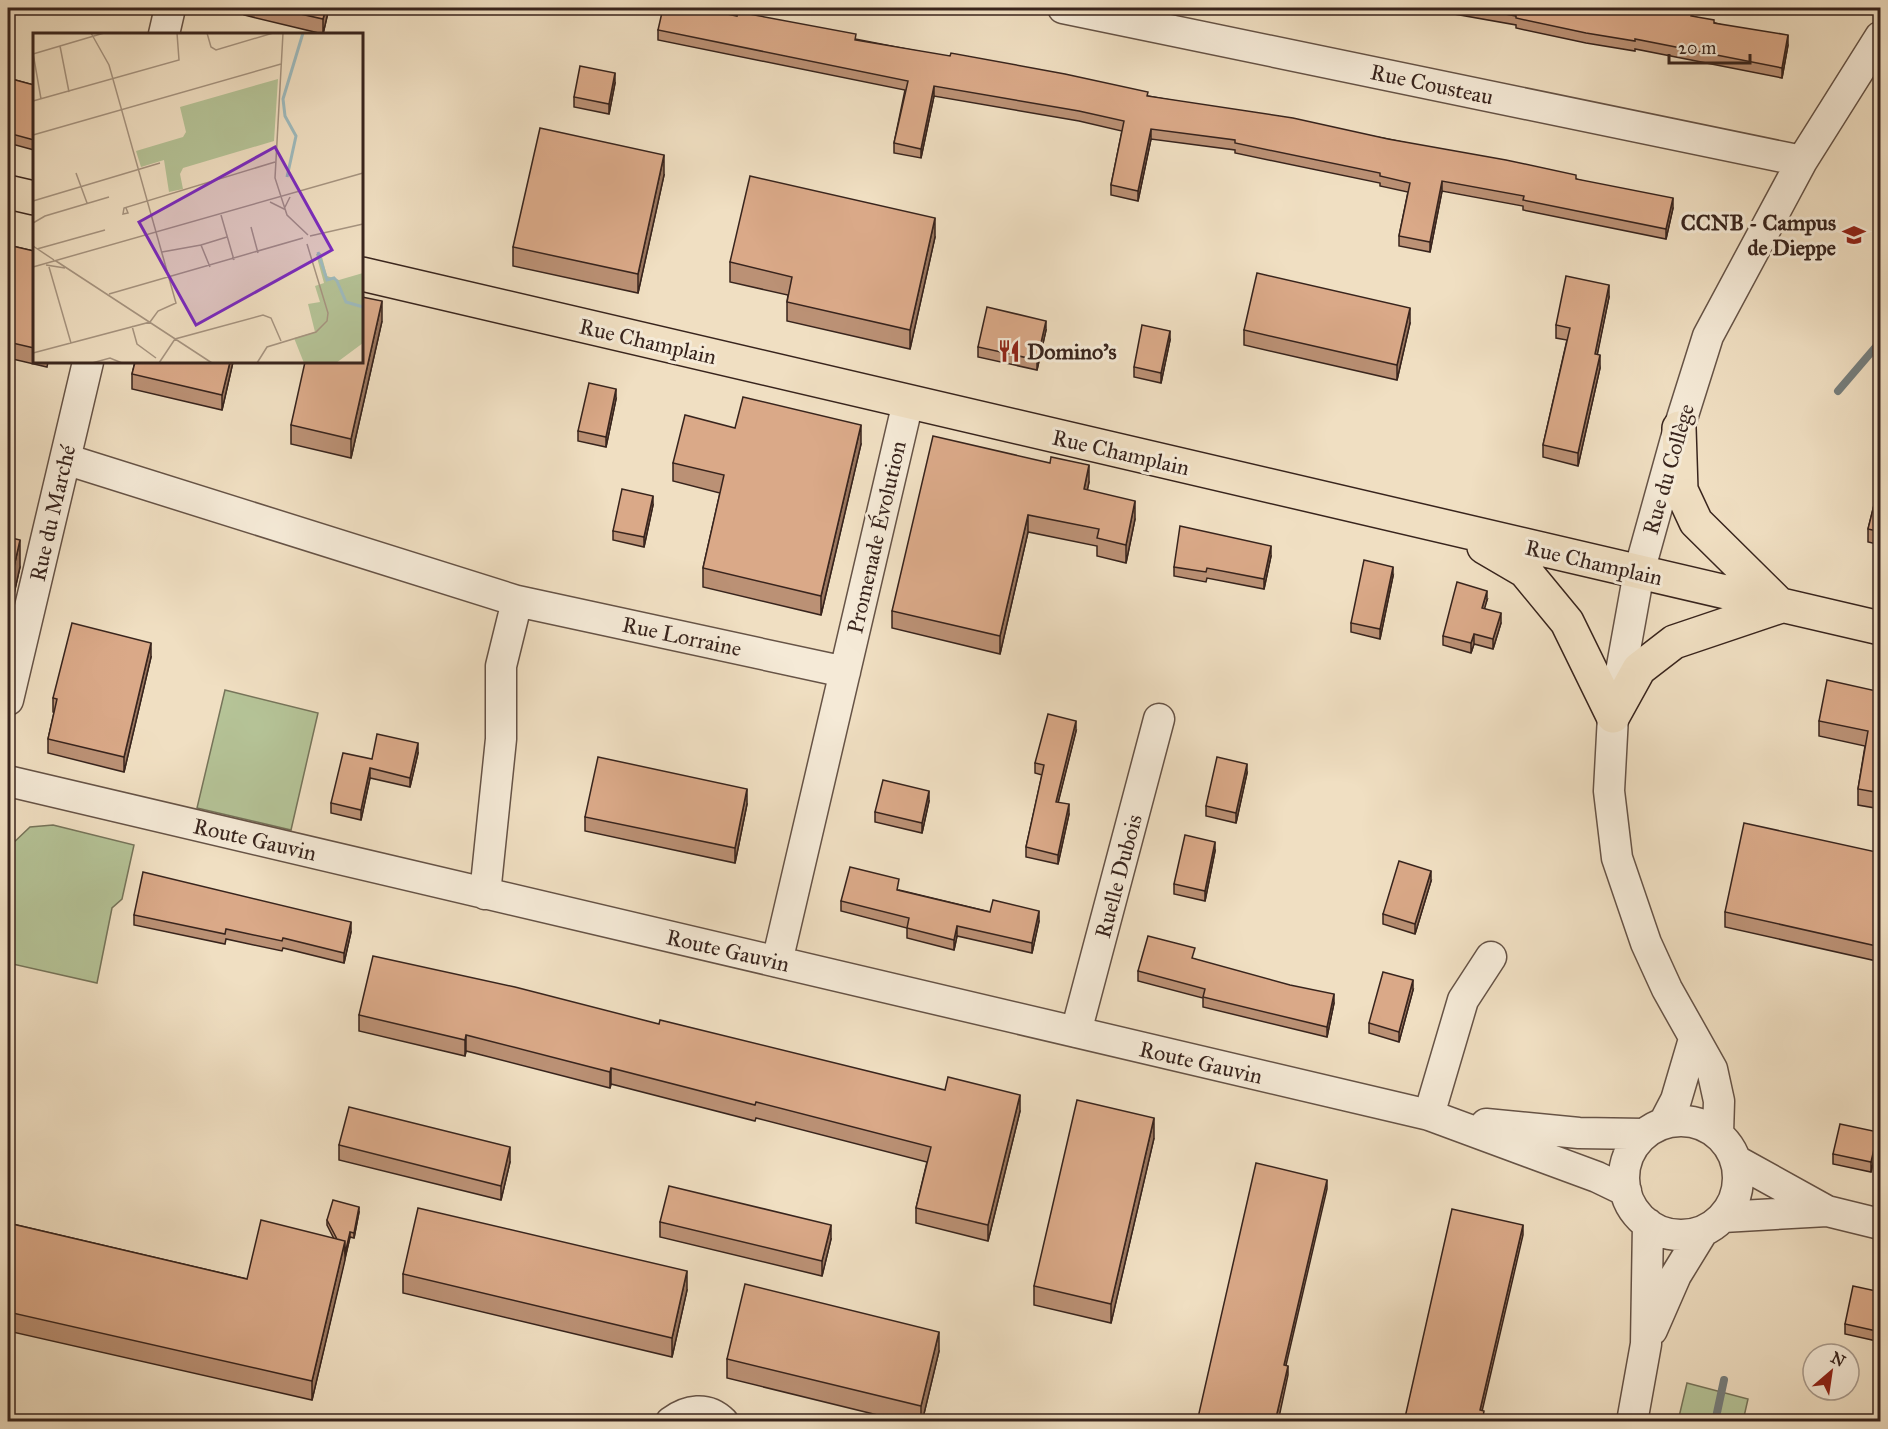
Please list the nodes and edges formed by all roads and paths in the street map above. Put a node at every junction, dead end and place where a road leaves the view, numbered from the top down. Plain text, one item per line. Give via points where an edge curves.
1 (170, 8) edge
2 (1063, 8) edge
3 (164, 33) edge
4 (1881, 37) edge
5 (1802, 161) junction
6 (8, 192) edge
7 (33, 198) edge
8 (363, 274) edge
9 (88, 363) edge
10 (908, 402) junction
11 (1679, 428) junction
12 (65, 459) junction
13 (1454, 530) junction
14 (1640, 572) junction
15 (517, 601) junction
16 (1781, 606) junction
17 (1881, 627) edge
18 (845, 672) junction
19 (8, 700) edge
20 (1613, 716) junction
21 (1159, 719) dead end
22 (8, 781) edge
23 (486, 894) junction
24 (1491, 957) dead end
25 (777, 962) junction
26 (1076, 1032) junction
27 (1694, 1039) junction
28 (1438, 1118) junction
29 (1654, 1129) junction
30 (1718, 1134) junction
31 (1735, 1160) junction
32 (1626, 1191) junction
33 (1827, 1211) junction
34 (1648, 1224) junction
35 (1713, 1224) junction
36 (1881, 1224) edge
37 (1646, 1344) junction
38 (671, 1422) edge
39 (723, 1422) edge
40 (1632, 1422) edge

1 - 3 street
2 - 5 street, Rue Cousteau
4 - 5 street, Rue du Collège
5 - 11 street, Rue du Collège via 1708,336
6 - 7 main road
8 - 10 main road, Rue Champlain
9 - 12 street, Rue du Marché
10 - 13 main road, Rue Champlain
10 - 18 street, Promenade Évolution
11 - 14 street, Rue du Collège
11 - 16 main road via 1681,490 1696,522
12 - 15 street, Rue Lorraine
12 - 19 street, Rue du Marché
13 - 14 main road, Rue Champlain
13 - 20 main road via 1525,571 1567,622
14 - 16 main road, Rue Champlain
14 - 20 street, Rue du Collège
15 - 18 street, Rue Lorraine
15 - 23 street via 501,666 501,740
16 - 17 main road, Rue Champlain
16 - 20 main road via 1674,642 1639,669
18 - 25 street
20 - 27 street, Rue du Collège via 1609,791 1617,858 1646,943
21 - 26 street, Ruelle Dubois
22 - 23 street, Route Gauvin
23 - 25 street, Route Gauvin
24 - 28 street via 1463,1000
25 - 26 street, Route Gauvin
26 - 28 street, Route Gauvin
27 - 29 street via 1676,1100
27 - 30 street, Rue du Collège via 1712,1069 1719,1101
28 - 29 street, Route Gauvin via 1579,1133
28 - 32 street, Route Gauvin
29 - 30 street via 1683,1121
29 - 32 street via 1627,1160
30 - 31 street
31 - 33 street
31 - 35 street via 1737,1191
32 - 34 street via 1634,1210
33 - 35 street
33 - 36 street
34 - 35 street via 1684,1235
34 - 37 street
35 - 37 street via 1676,1275
37 - 40 street
38 - 39 street via 694,1411 707,1412

